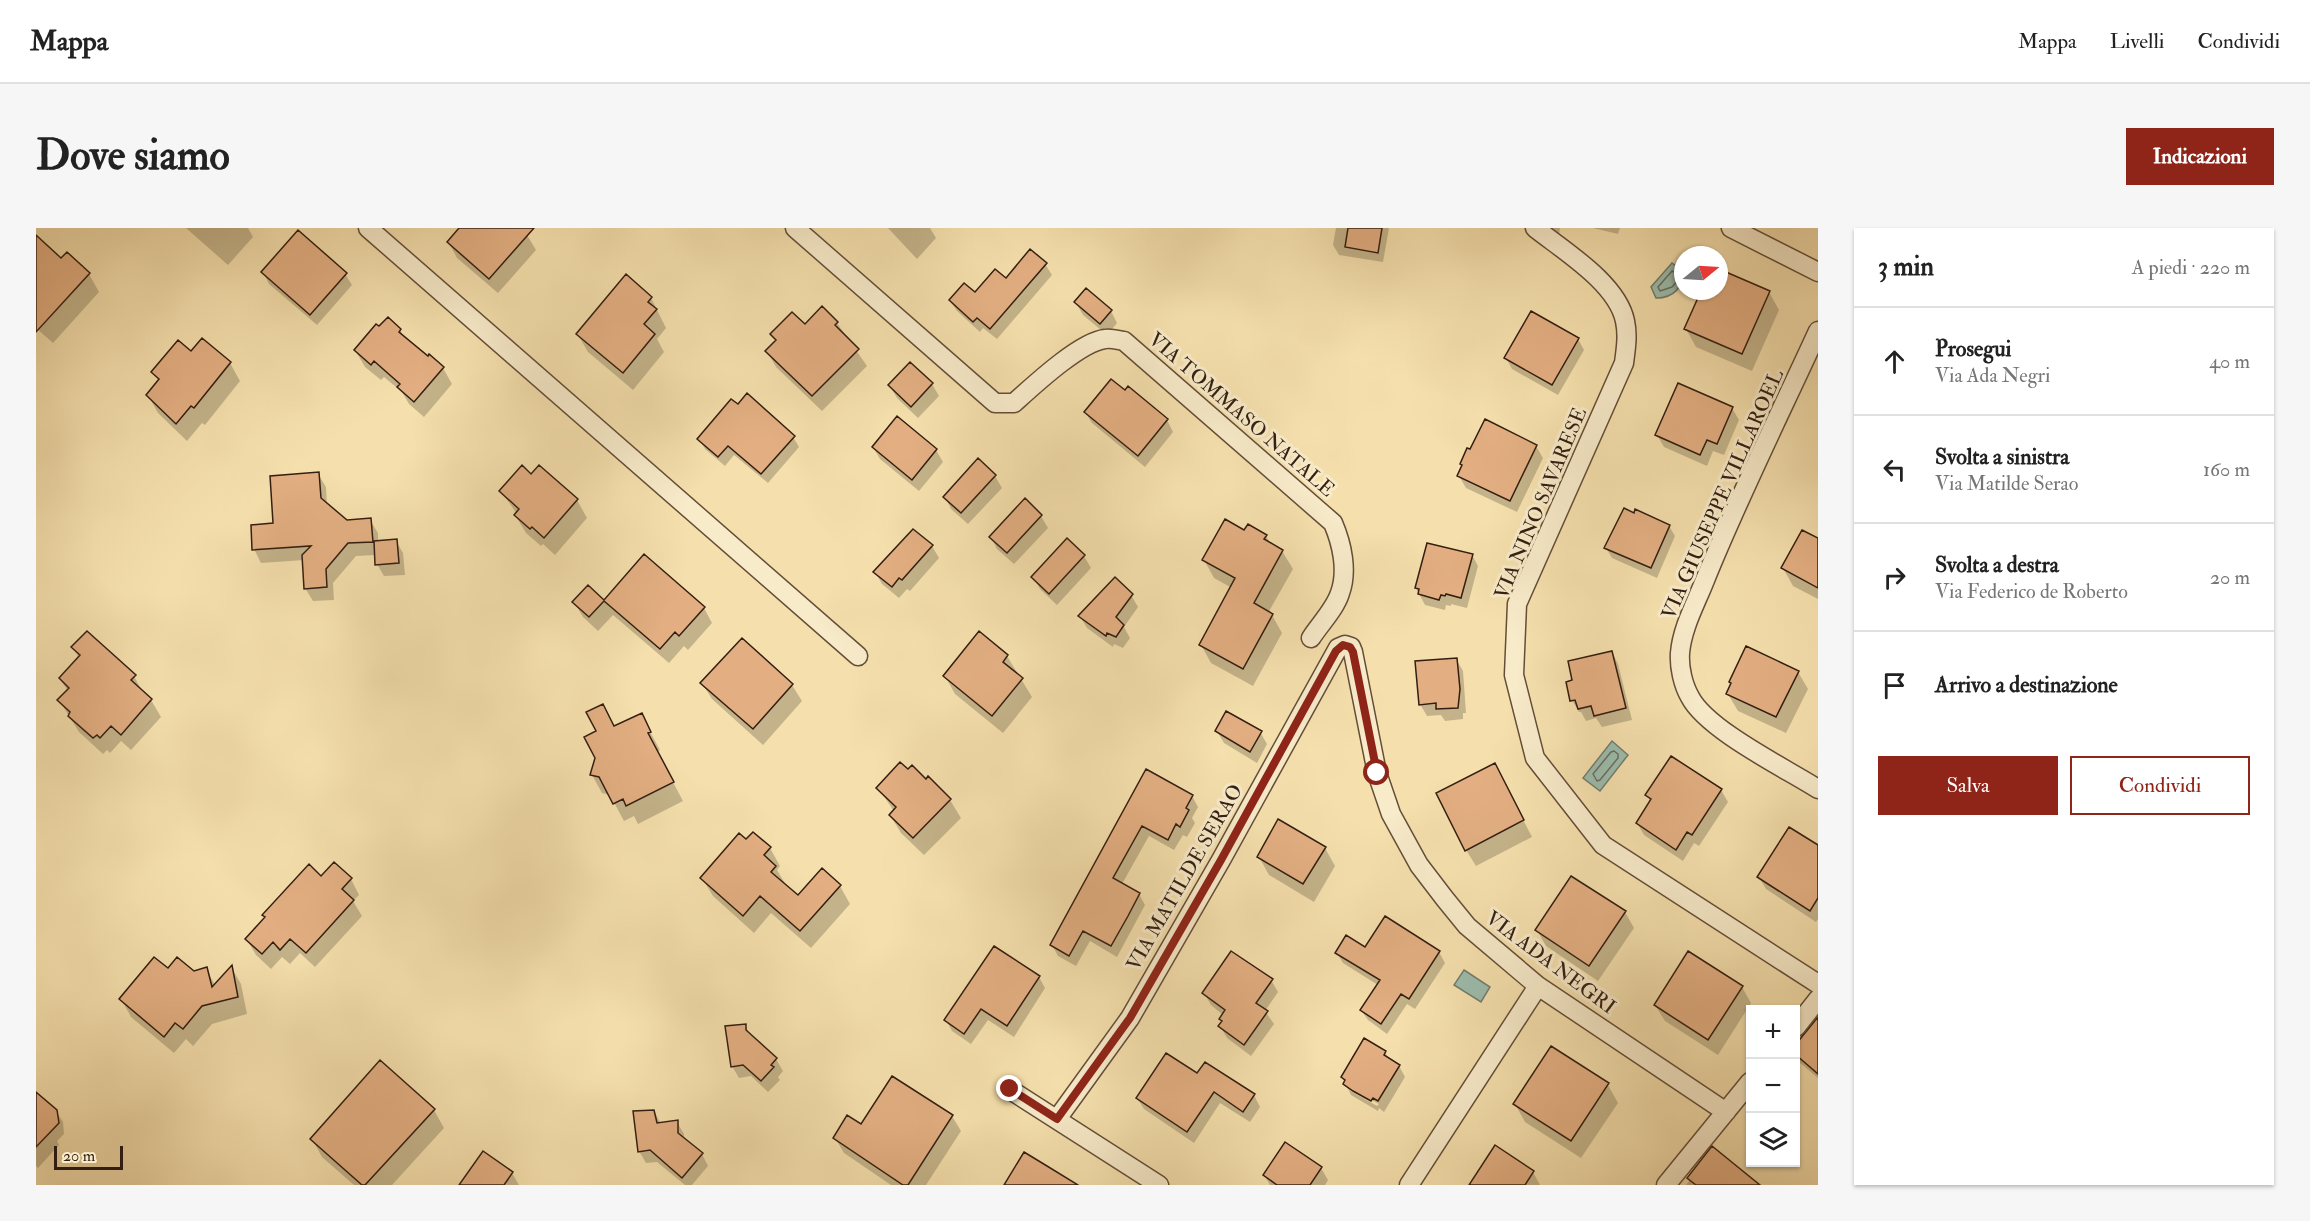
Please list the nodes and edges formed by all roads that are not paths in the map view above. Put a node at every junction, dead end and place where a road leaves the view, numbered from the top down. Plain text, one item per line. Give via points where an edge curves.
1 (368, 228) edge
2 (795, 228) edge
3 (1535, 228) edge
4 (1731, 228) edge
5 (1818, 273) edge
6 (1818, 331) edge
7 (1311, 638) dead end
8 (1338, 648) joint
9 (858, 656) dead end
10 (1818, 789) edge
11 (1818, 984) edge
12 (1538, 986) junction
13 (1818, 999) edge
14 (1800, 1022) edge
15 (1746, 1087) edge
16 (1010, 1089) dead end
17 (1726, 1112) junction
18 (1057, 1119) junction
19 (1159, 1185) edge
20 (1409, 1185) edge
21 (1666, 1185) edge

1 - 9 street
2 - 7 street, VIA TOMMASO NATALE via 995,403 1014,403 1090,343 1107,338 1124,341 1333,523 1341,541 1344,570 1340,594
3 - 11 street, VIA NINO SAVARESE via 1616,299 1625,319 1628,341 1624,363 1517,604 1514,675 1535,758 1603,845
4 - 5 street
6 - 10 street, VIA GIUSEPPE VILLAROEL via 1715,556 1680,653 1682,676 1703,716
8 - 12 street, VIA ADA NEGRI via 1345,645 1352,649 1377,773 1391,814 1419,864 1467,926
8 - 18 street, VIA MATILDE SERAO via 1130,1018
12 - 17 street, VIA ADA NEGRI
12 - 20 street
13 - 14 street
15 - 17 street
16 - 18 street
17 - 21 street
18 - 19 street

